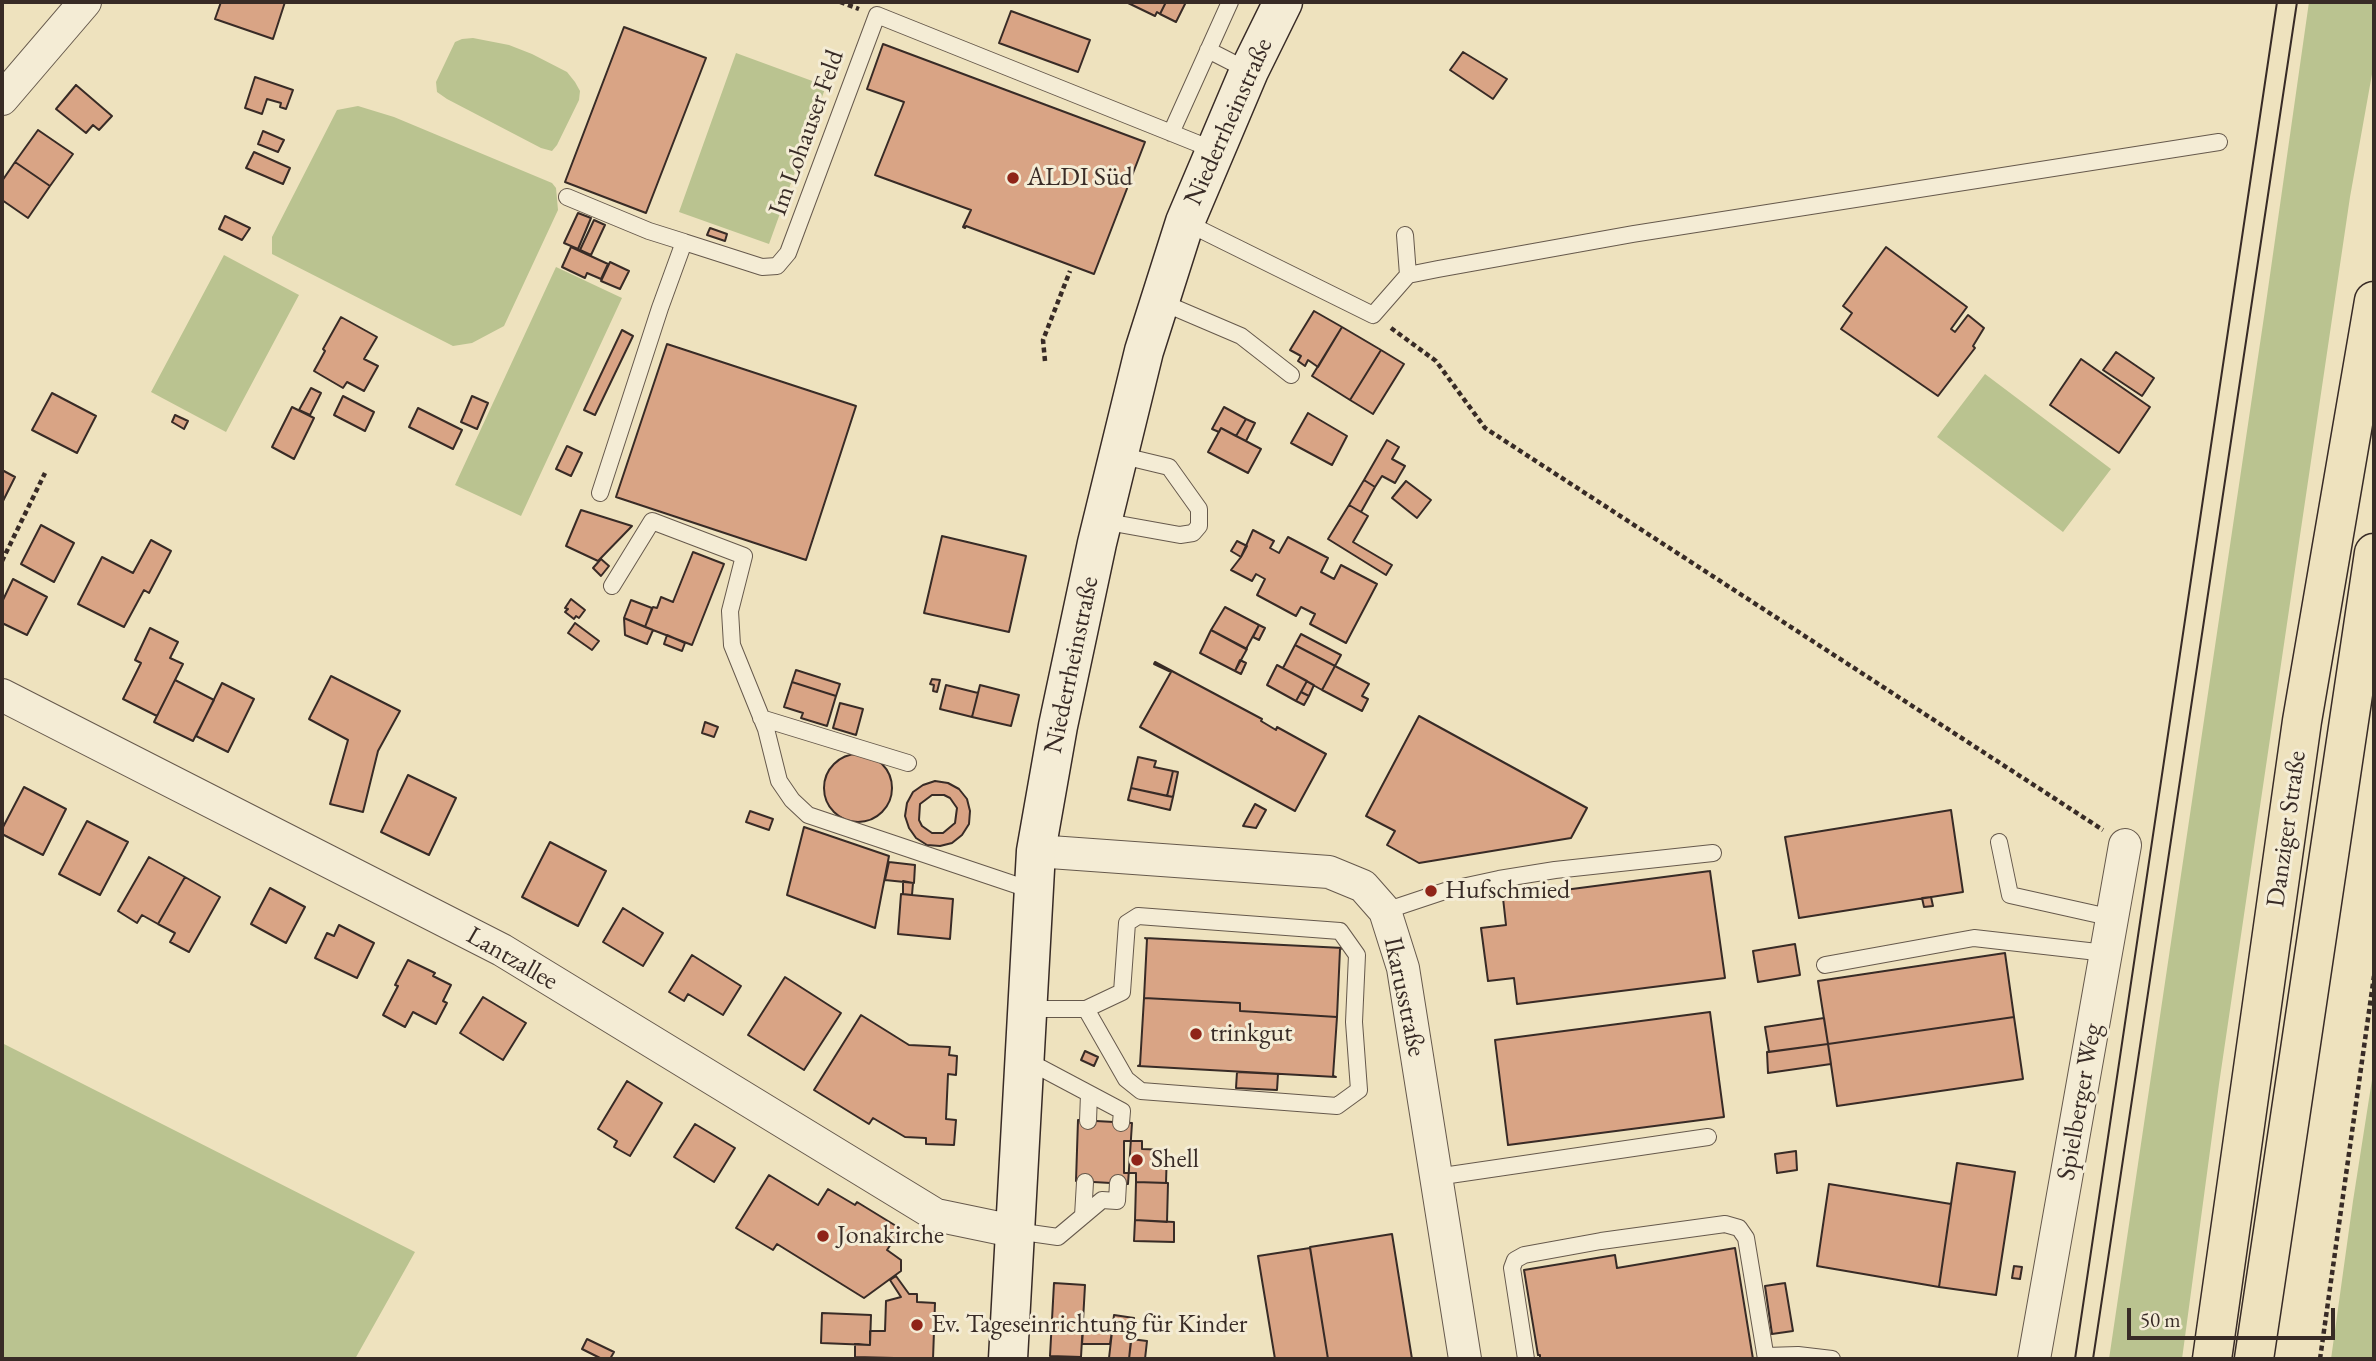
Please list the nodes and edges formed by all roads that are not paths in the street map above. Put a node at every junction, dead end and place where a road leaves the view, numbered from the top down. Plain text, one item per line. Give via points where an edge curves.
1 (85, 2) edge
2 (1230, 2) edge
3 (1283, 2) edge
4 (1208, 50) junction
5 (1249, 71) junction
6 (2, 100) edge
7 (1171, 132) junction
8 (2219, 142) dead end
9 (1214, 150) junction
10 (567, 197) dead end
11 (1185, 222) junction
12 (1405, 235) dead end
13 (684, 242) junction
14 (1408, 275) junction
15 (1160, 301) junction
16 (2374, 301) edge
17 (1292, 375) dead end
18 (1118, 455) junction
19 (600, 493) dead end
20 (1102, 521) junction
21 (2374, 553) edge
22 (612, 586) dead end
23 (2, 695) edge
24 (761, 718) junction
25 (908, 763) dead end
26 (1998, 842) dead end
27 (2125, 845) road end
28 (1036, 851) junction
29 (1713, 853) dead end
30 (1034, 891) junction
31 (1385, 911) junction
32 (2113, 918) junction
33 (2106, 953) junction
34 (1825, 965) dead end
35 (1026, 1009) junction
36 (1086, 1009) junction
37 (1023, 1065) junction
38 (1089, 1094) junction
39 (1088, 1121) dead end
40 (1113, 1122) dead end
41 (1708, 1137) dead end
42 (1436, 1177) junction
43 (1085, 1182) dead end
44 (1110, 1183) dead end
45 (1083, 1216) junction
46 (1013, 1231) junction
47 (1766, 1357) edge
48 (1008, 1359) edge
49 (1465, 1359) edge
50 (1526, 1359) edge
51 (1832, 1359) edge
52 (2034, 1359) edge
53 (2212, 1359) edge
54 (2254, 1359) edge

1 - 6 street
2 - 4 lane
3 - 5 street, Niederrheinstraße
4 - 5 lane
4 - 7 lane
5 - 9 street, Niederrheinstraße
7 - 9 lane, Im Lohauser Feld
7 - 13 lane, Im Lohauser Feld via 877,15 788,253 777,266 762,267
8 - 14 lane via 1633,234
9 - 11 street, Niederrheinstraße
10 - 13 lane
11 - 14 lane via 1373,315
11 - 15 street, Niederrheinstraße
12 - 14 lane
13 - 19 lane
15 - 17 lane via 1241,335
15 - 18 street, Niederrheinstraße
16 - 53 main road, Danziger Straße via 2302,721
18 - 20 street, Niederrheinstraße
18 - 20 lane via 1169,467 1199,509 1199,526 1193,533 1180,535
20 - 28 street, Niederrheinstraße
21 - 54 main road, Danziger Straße
22 - 24 lane via 652,521 744,556 730,611 732,645
23 - 46 street, Lantzallee via 502,950 936,1215
24 - 25 lane
24 - 30 lane via 779,780 808,815
26 - 32 lane via 2010,895
27 - 32 street, Spielberger Weg
28 - 30 street, Niederrheinstraße
28 - 31 street, Ikarusstraße via 1329,872 1363,886
29 - 31 lane via 1499,879
30 - 35 street, Niederrheinstraße
31 - 42 street, Ikarusstraße via 1404,968
32 - 33 street, Spielberger Weg
33 - 34 lane via 1974,938
33 - 52 street, Spielberger Weg
35 - 36 lane
35 - 37 street, Niederrheinstraße
36 - 36 lane via 1126,1079 1141,1091 1337,1106 1359,1090 1354,1022 1357,955 1340,931 1138,916 1127,923 1122,992
37 - 38 lane via 1041,1068
37 - 46 street, Niederrheinstraße
38 - 39 lane
38 - 40 lane via 1122,1111
41 - 42 lane
42 - 49 street, Ikarusstraße
43 - 45 lane
44 - 45 lane via 1102,1200
45 - 46 lane via 1058,1237
46 - 48 street, Niederrheinstraße
47 - 50 lane via 1746,1238 1739,1228 1725,1224 1601,1241 1515,1260 1512,1268
47 - 51 lane

